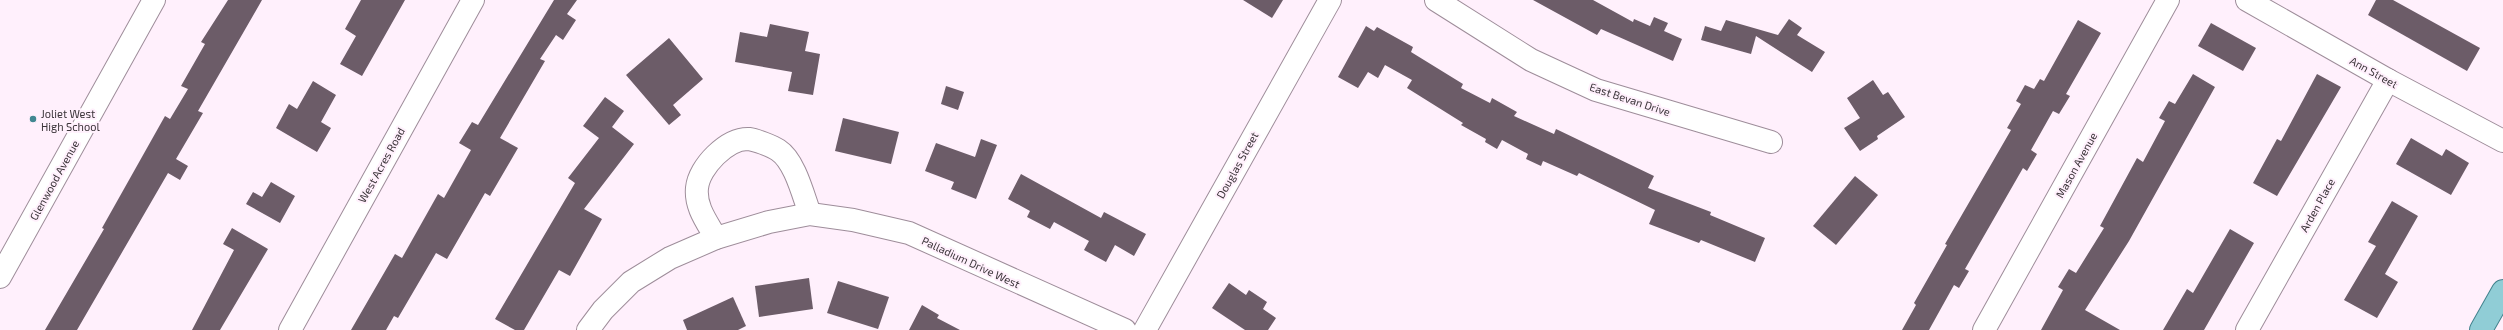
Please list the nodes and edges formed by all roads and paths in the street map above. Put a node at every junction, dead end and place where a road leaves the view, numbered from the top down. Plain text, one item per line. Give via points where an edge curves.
1 (154, 0) edge
2 (473, 0) edge
3 (1330, 0) edge
4 (1436, 0) edge
5 (2168, 0) edge
6 (2247, 0) edge
7 (2388, 80) junction
8 (2503, 141) edge
9 (1771, 142) dead end
10 (810, 214) junction
11 (716, 238) junction
12 (0, 277) edge
13 (2503, 291) edge
14 (290, 330) edge
15 (588, 330) edge
16 (1125, 330) edge
17 (1145, 330) edge
18 (1984, 330) edge
19 (2247, 330) edge
20 (2481, 330) edge

1 - 12 street, Glenwood Avenue
2 - 14 street, West Acres Road
3 - 17 street, Douglas Street
4 - 9 street, East Bevan Drive via 1531,60 1596,90
5 - 18 street, Mason Avenue
6 - 7 street, Ann Street
7 - 8 street, Ann Street
7 - 19 street, Arden Place
10 - 11 street, Palladium Drive West via 769,222
10 - 11 street via 795,171 778,150 749,139 726,146 706,164 697,187 700,212
10 - 16 street, Palladium Drive West via 853,220 909,233
11 - 15 street, Palladium Drive West via 670,258 631,282 603,310
13 - 20 main road

